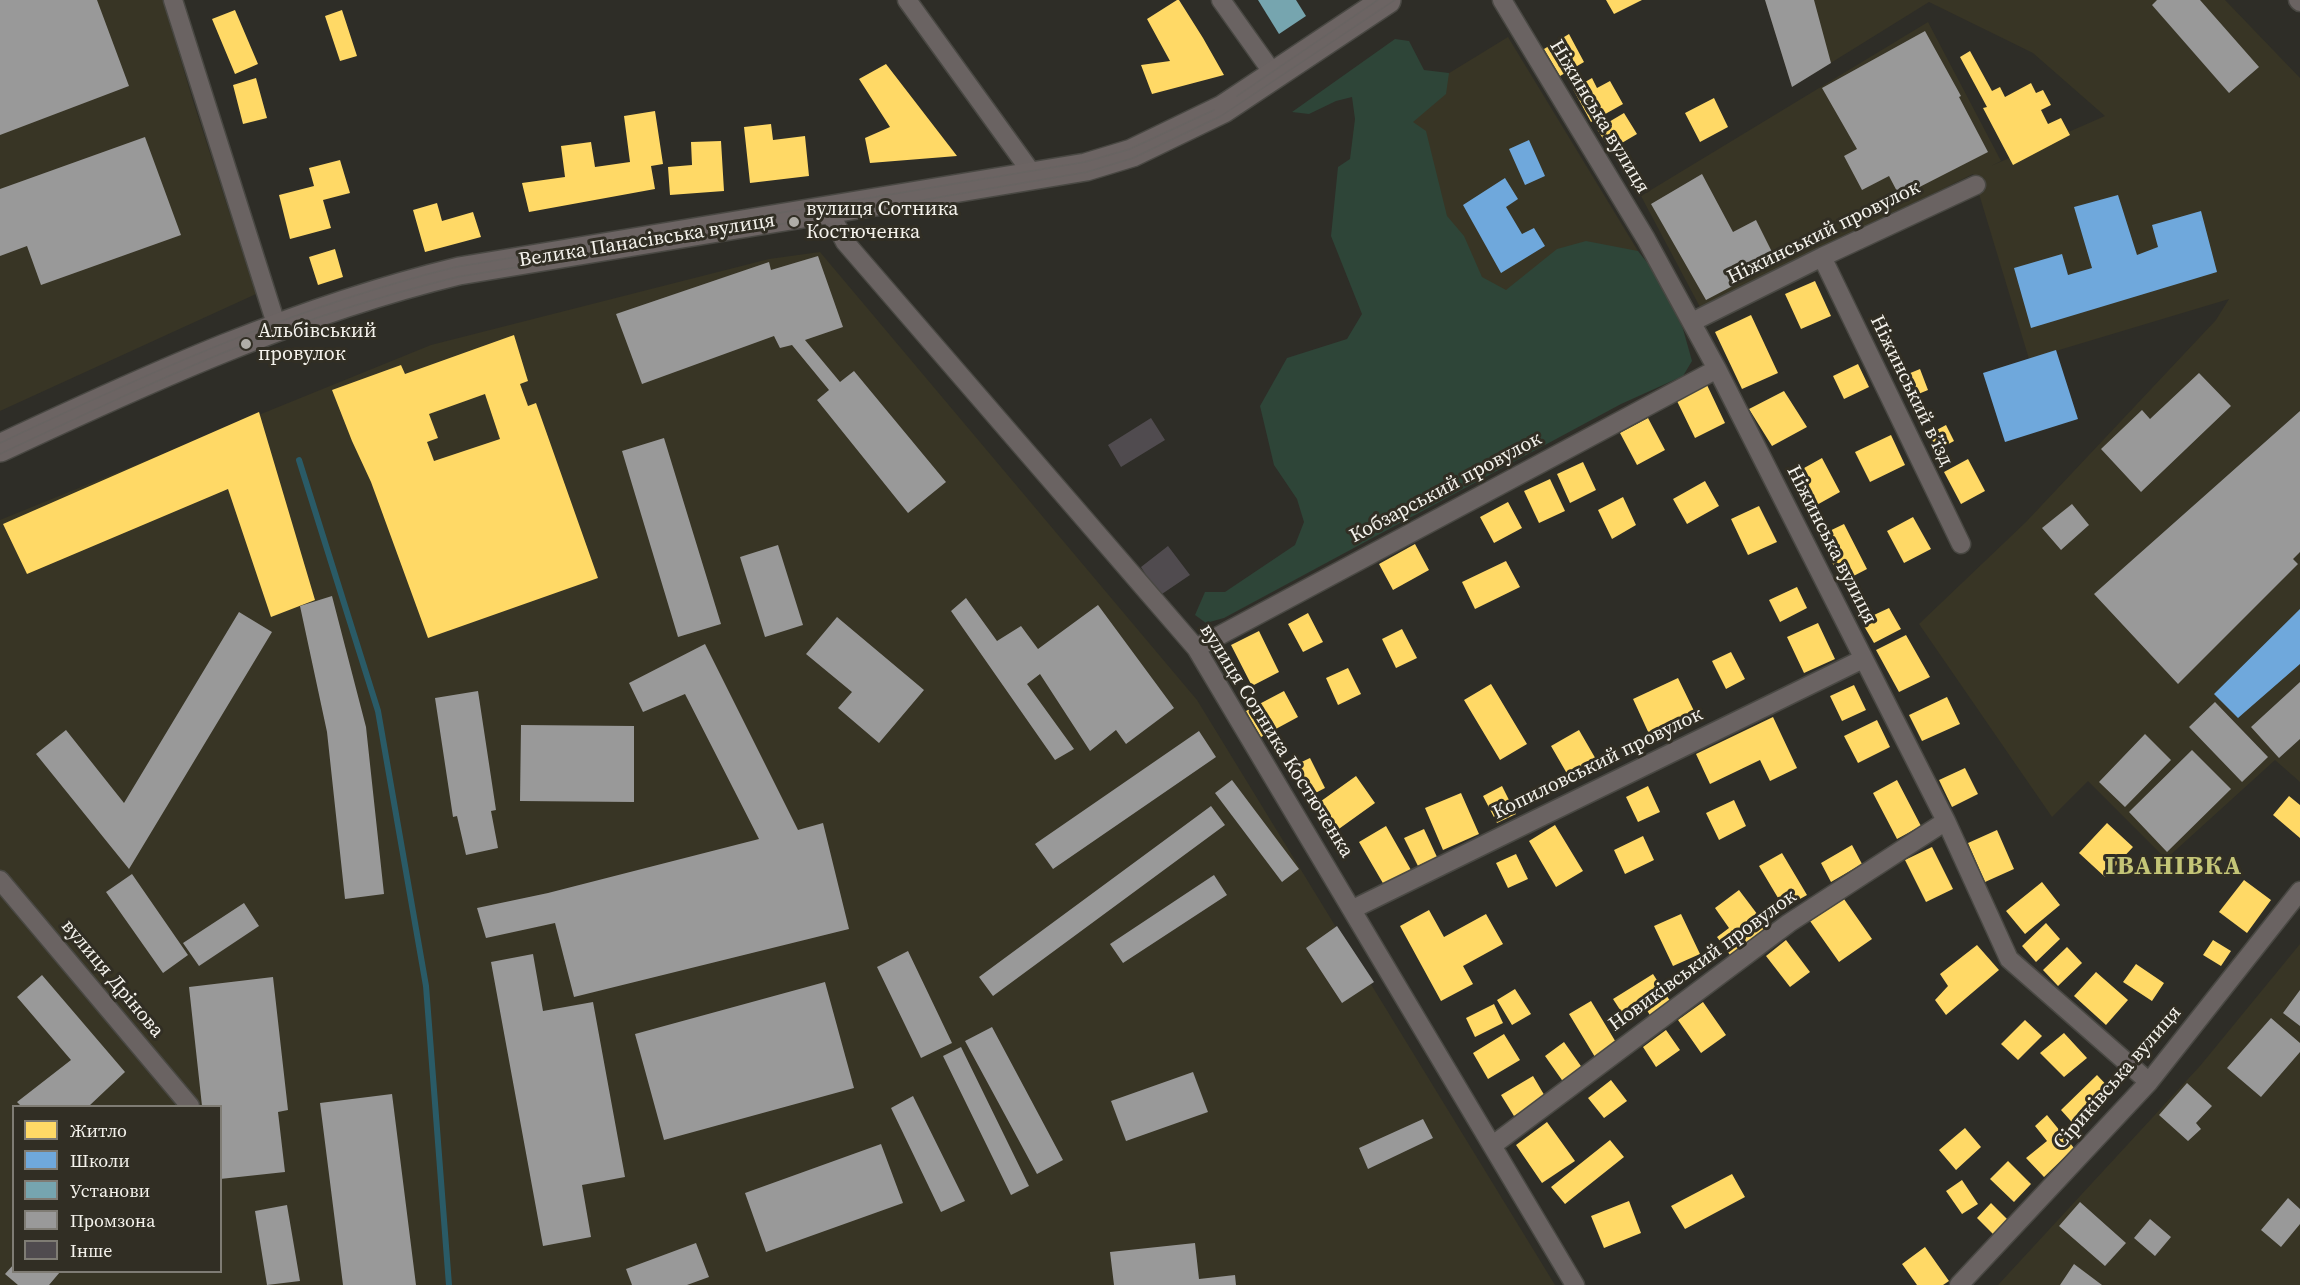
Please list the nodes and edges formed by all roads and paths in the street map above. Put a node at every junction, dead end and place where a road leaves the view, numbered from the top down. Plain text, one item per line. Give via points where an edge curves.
1 (173, 0) edge
2 (907, 0) edge
3 (1221, 0) edge
4 (1387, 0) edge
5 (1502, 0) edge
6 (1275, 76) junction
7 (1034, 176) junction
8 (1976, 185) dead end
9 (829, 211) junction
10 (1822, 257) junction
11 (1692, 322) junction
12 (277, 327) junction
13 (1717, 369) junction
14 (0, 448) edge
15 (1960, 544) dead end
16 (1196, 648) junction
17 (1863, 659) junction
18 (1946, 821) junction
19 (0, 880) edge
20 (2300, 891) edge
21 (1353, 909) junction
22 (2150, 1082) junction
23 (188, 1105) edge
24 (1493, 1145) junction
25 (1575, 1285) edge
26 (1959, 1285) edge

1 - 12 street
2 - 7 street
3 - 6 street
4 - 6 street, Велика Панасівська вулиця
5 - 11 street, Ніжинська вулиця
6 - 7 street, Велика Панасівська вулиця via 1223,109 1132,153 1086,167
7 - 9 street, Велика Панасівська вулиця
8 - 10 street, Ніжинський провулок
9 - 12 street, Велика Панасівська вулиця via 459,271 406,284
9 - 16 street, вулиця Сотника Костюченка via 846,242
10 - 11 street, Ніжинський провулок
10 - 15 street, Ніжинський в’їзд
11 - 13 street, Ніжинська вулиця
12 - 14 street, Велика Панасівська вулиця
13 - 16 street, Кобзарський провулок
13 - 17 street, Ніжинська вулиця
16 - 21 street, вулиця Сотника Костюченка
17 - 18 street, Ніжинська вулиця
17 - 21 street, Копиловський провулок
18 - 22 street, Ніжинська вулиця via 2009,959
18 - 24 street, Новиківський провулок via 1789,923
19 - 23 street, вулиця Дрінова
20 - 22 street, Сіриківська вулиця
21 - 24 street, вулиця Сотника Костюченка
22 - 26 street, Сіриківська вулиця
24 - 25 street, вулиця Сотника Костюченка

